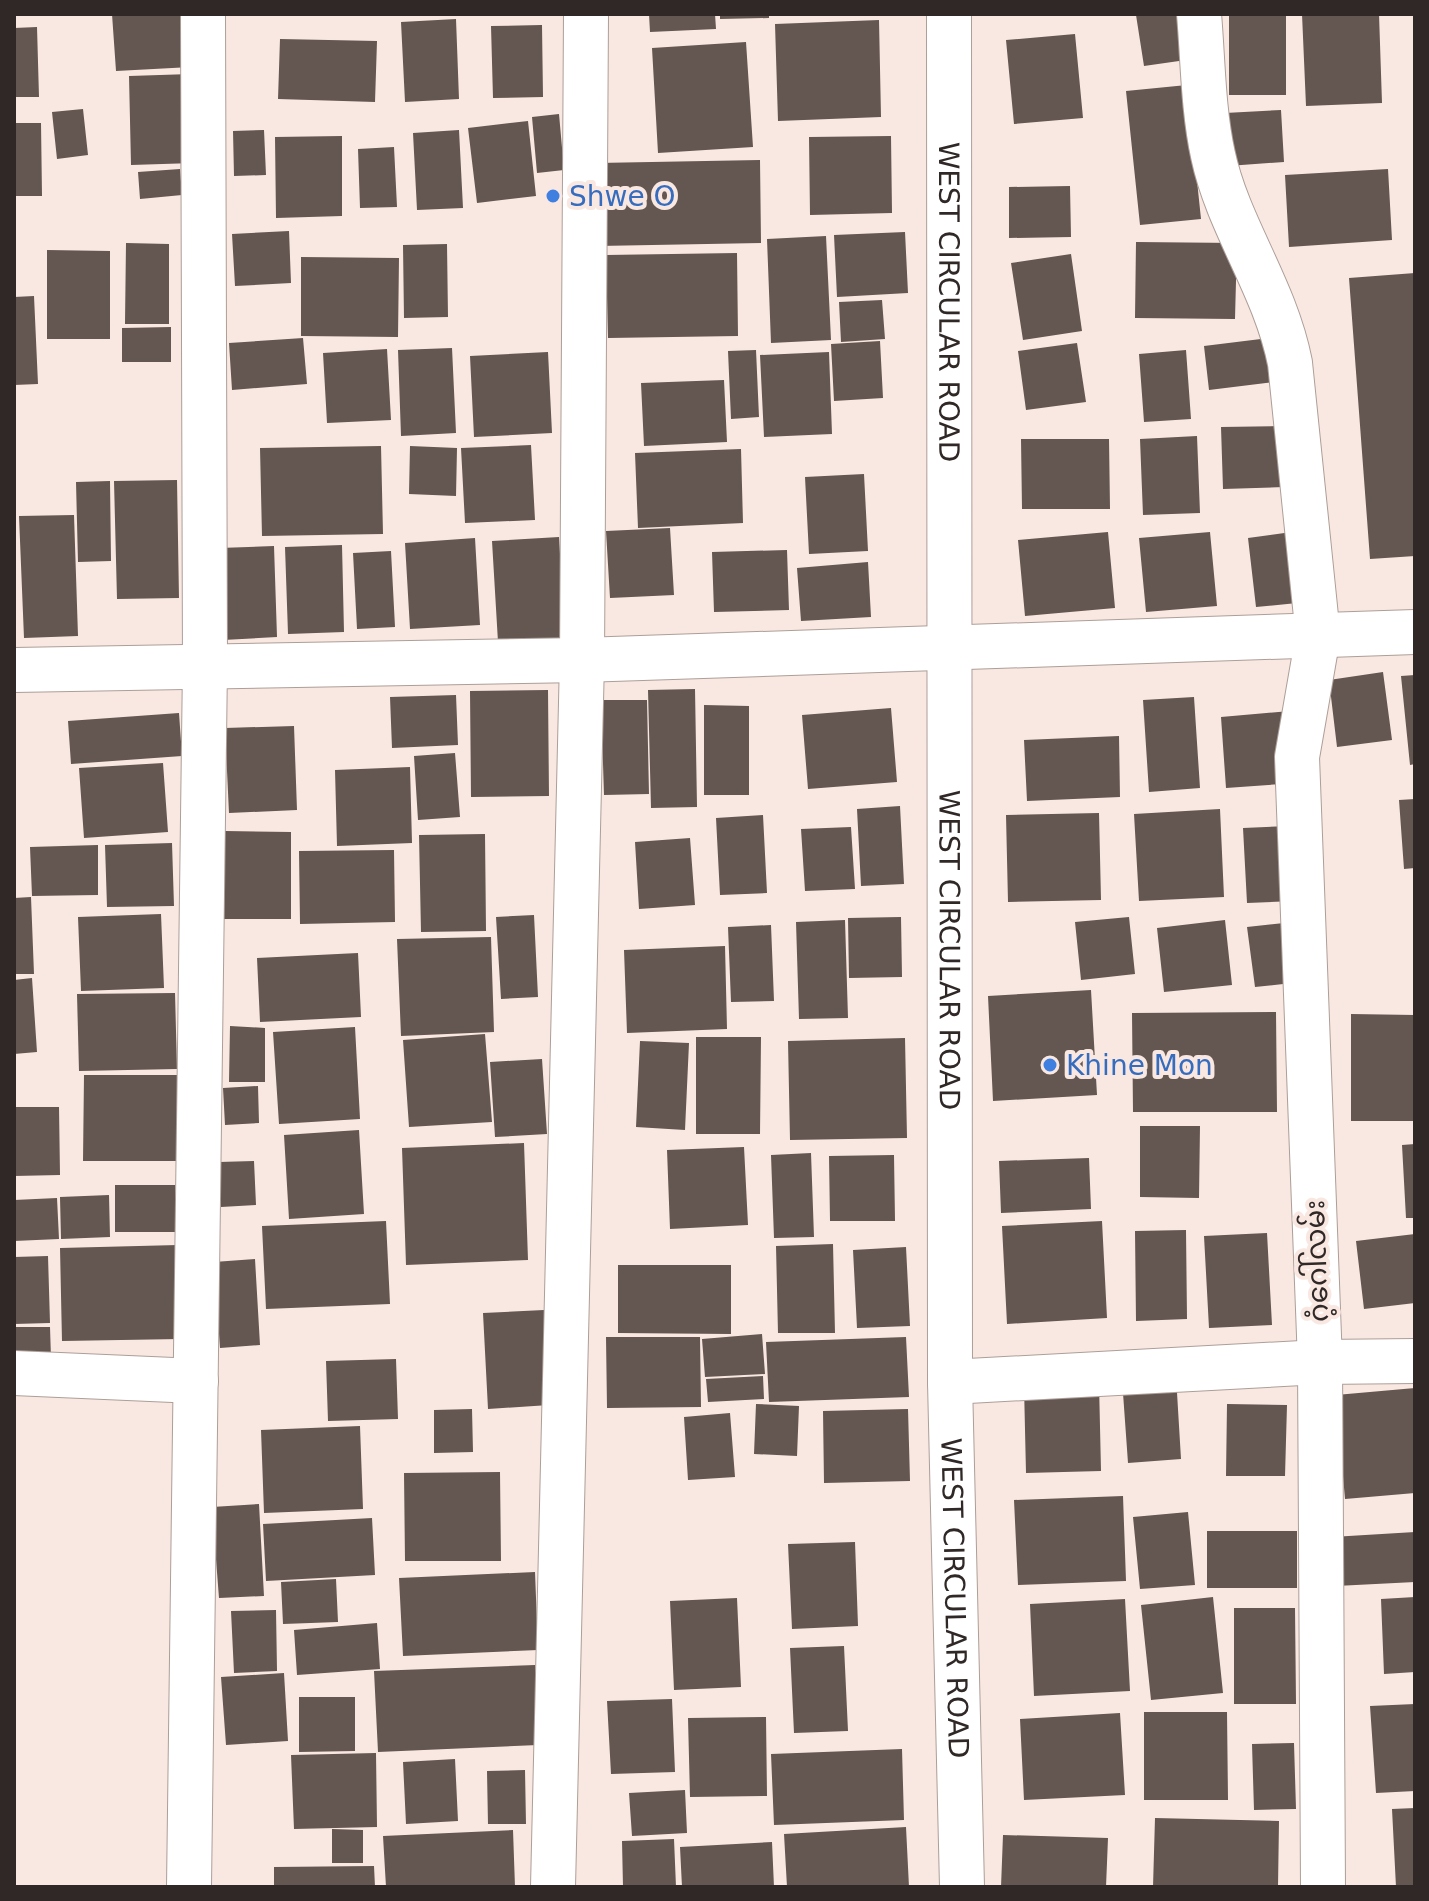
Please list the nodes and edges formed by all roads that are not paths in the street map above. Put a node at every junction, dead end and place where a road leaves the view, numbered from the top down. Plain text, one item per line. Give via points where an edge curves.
1 (203, 14) edge
2 (586, 14) edge
3 (949, 14) edge
4 (1199, 14) edge
5 (1415, 632) edge
6 (1318, 636) junction
7 (949, 650) junction
8 (582, 660) junction
9 (205, 665) junction
10 (14, 670) edge
11 (1415, 1361) edge
12 (1320, 1362) junction
13 (14, 1373) edge
14 (196, 1381) junction
15 (950, 1382) junction
16 (189, 1887) edge
17 (553, 1887) edge
18 (962, 1887) edge
19 (1323, 1887) edge

1 - 9 street
2 - 8 street
3 - 7 street, WEST CIRCULAR ROAD
4 - 6 street, ဂံ့ဂေါ်လမ်း via 1213,156 1282,323 1290,363
5 - 6 street
6 - 7 street
6 - 12 street, ဂံ့ဂေါ်လမ်း via 1297,757
7 - 8 street
7 - 15 street, WEST CIRCULAR ROAD
8 - 9 street
8 - 17 street
9 - 10 street
9 - 14 street
11 - 12 street
12 - 15 street
12 - 19 street, ဂံ့ဂေါ်လမ်း
13 - 14 street
14 - 16 street
15 - 18 street, WEST CIRCULAR ROAD

